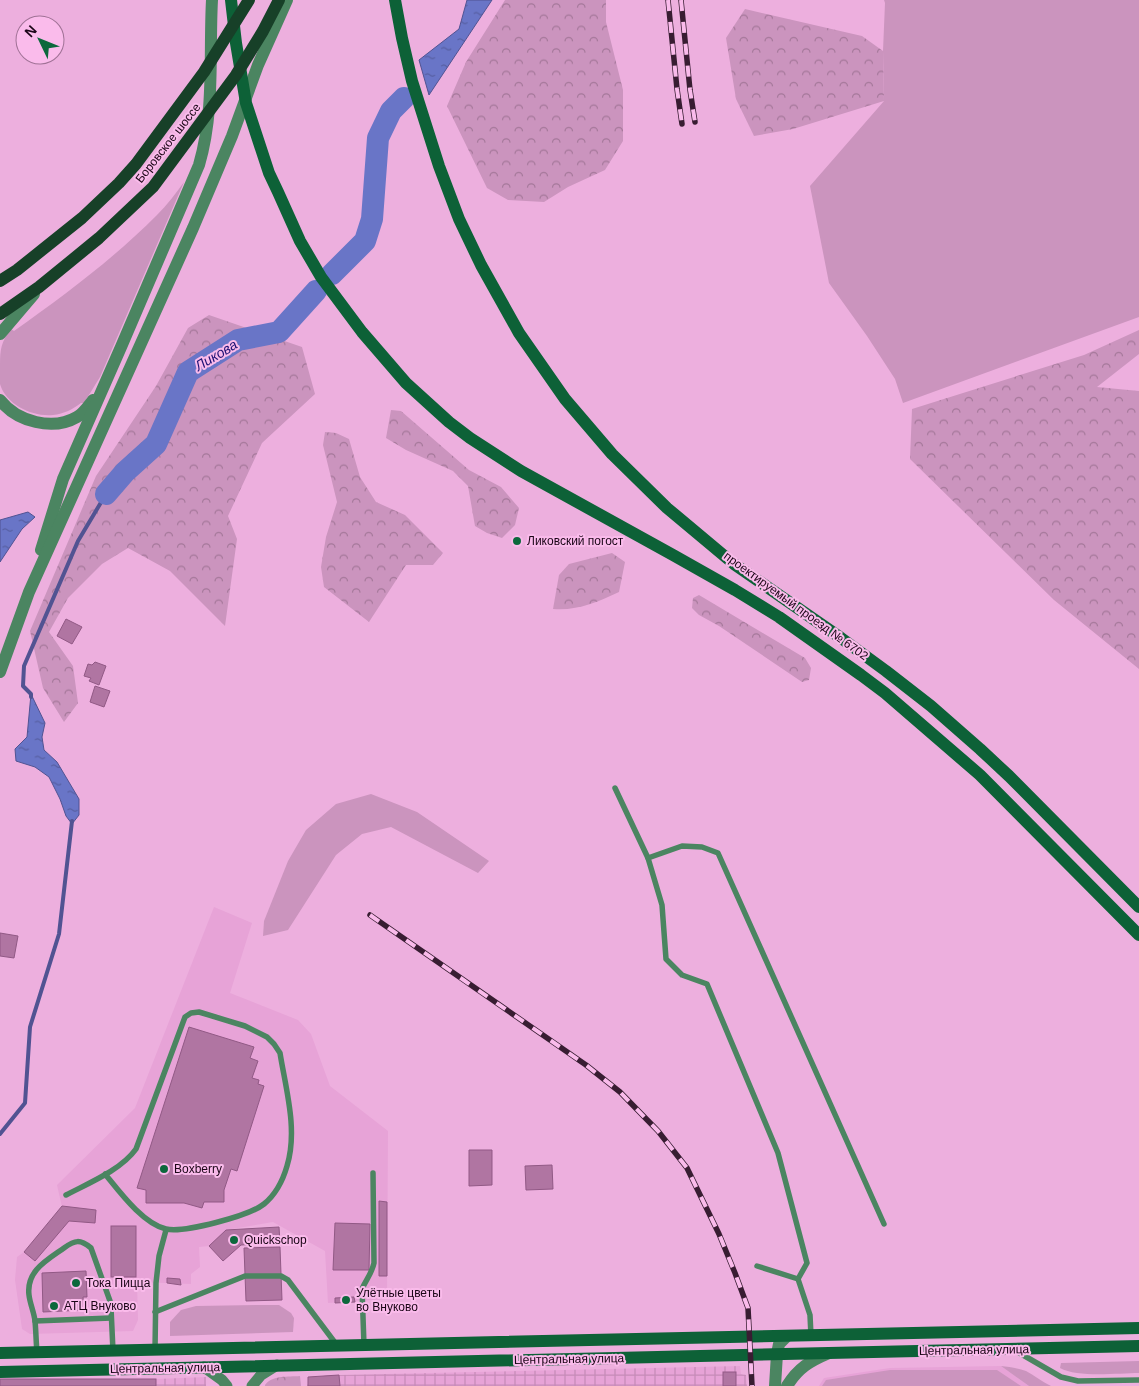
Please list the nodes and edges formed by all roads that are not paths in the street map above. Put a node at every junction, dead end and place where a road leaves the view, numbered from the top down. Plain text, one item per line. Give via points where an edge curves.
1 (212, 0) edge
2 (231, 0) edge
3 (249, 0) edge
4 (278, 0) edge
5 (287, 0) edge
6 (395, 0) edge
7 (0, 281) edge
8 (39, 287) junction
9 (0, 314) edge
10 (0, 334) edge
11 (121, 347) junction
12 (0, 400) edge
13 (30, 592) junction
14 (0, 672) edge
15 (615, 788) dead end
16 (648, 858) junction
17 (1139, 908) edge
18 (1139, 935) edge
19 (373, 1173) dead end
20 (105, 1174) junction
21 (66, 1195) dead end
22 (884, 1224) dead end
23 (166, 1230) junction
24 (757, 1266) dead end
25 (798, 1279) junction
26 (155, 1312) junction
27 (111, 1318) junction
28 (35, 1321) junction
29 (1139, 1328) edge
30 (787, 1336) junction
31 (811, 1336) junction
32 (337, 1346) junction
33 (364, 1346) junction
34 (1139, 1346) edge
35 (1012, 1349) junction
36 (155, 1350) junction
37 (113, 1351) junction
38 (0, 1353) edge
39 (37, 1353) junction
40 (830, 1353) junction
41 (777, 1354) junction
42 (278, 1365) junction
43 (204, 1367) junction
44 (0, 1372) edge
45 (1139, 1380) edge
46 (227, 1386) edge
47 (252, 1386) edge
48 (775, 1386) edge
49 (787, 1386) edge

1 - 11 street via 210,108 203,150
2 - 18 main road, проектируемый проезд № 6702 via 248,111 269,173 300,242 325,283 373,346 412,389 470,438 520,471 779,617 885,693 980,775
3 - 7 main road, Боровское шоссе via 204,72 136,164 82,218
4 - 8 main road, Боровское шоссе via 236,75 152,187 99,238
5 - 13 street via 193,228
6 - 17 main road, проектируемый проезд № 6702 via 412,81 460,219 518,333 565,399 618,460 667,508 734,564 871,660 949,722 1009,776
8 - 9 main road, Боровское шоссе
8 - 10 street
11 - 12 street via 93,400 78,416 52,424 28,420
11 - 13 street via 63,479
13 - 14 street
15 - 16 lane
16 - 22 lane via 682,846 702,847 718,853
16 - 25 lane via 662,905 666,959 682,976 707,984 778,1153 807,1263
19 - 33 lane via 374,1263 362,1289
20 - 21 lane
20 - 23 lane via 142,1216
20 - 23 lane via 127,1160 136,1149 185,1017 199,1012 245,1026 274,1044 280,1053 292,1122 287,1166 276,1191 256,1210 242,1216 205,1226
23 - 26 lane via 158,1256
24 - 25 lane
25 - 31 lane via 810,1315
26 - 32 lane via 246,1276 281,1276 288,1280
26 - 36 lane
27 - 28 lane
27 - 28 lane via 110,1301 91,1248 80,1241 70,1244 43,1263 30,1278 28,1288
27 - 37 lane
28 - 39 lane
29 - 31 main road, Центральная улица
30 - 31 main road, Центральная улица
30 - 33 main road, Центральная улица
30 - 41 street via 779,1344
32 - 33 main road, Центральная улица
32 - 36 main road, Центральная улица
34 - 35 main road, Центральная улица
35 - 40 main road, Центральная улица
35 - 45 lane via 1068,1380
36 - 37 main road, Центральная улица
37 - 39 main road, Центральная улица
38 - 39 main road, Центральная улица
40 - 41 main road, Центральная улица
40 - 49 street via 805,1364
41 - 42 main road, Центральная улица
41 - 48 street
42 - 43 main road, Центральная улица
42 - 47 street via 260,1375
43 - 44 main road, Центральная улица
43 - 46 street

